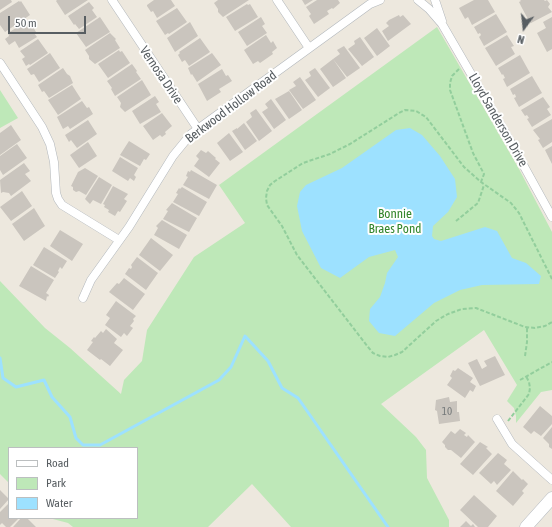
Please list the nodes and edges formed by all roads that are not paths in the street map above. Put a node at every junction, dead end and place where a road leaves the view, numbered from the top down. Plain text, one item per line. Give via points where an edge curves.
1 (112, 0) edge
2 (277, 0) edge
3 (380, 0) edge
4 (418, 0) edge
5 (435, 0) edge
6 (372, 2) edge
7 (442, 24) junction
8 (309, 48) junction
9 (0, 63) edge
10 (198, 129) junction
11 (552, 217) edge
12 (119, 240) junction
13 (83, 298) dead end
14 (498, 419) dead end
15 (552, 480) edge
16 (552, 498) edge
17 (526, 527) edge

1 - 10 street, Vernosa Drive
2 - 8 street
3 - 6 street, Berkwood Hollow Road
4 - 7 street, Lloyd Sanderson Drive
5 - 7 street, Lloyd Sanderson Drive
6 - 8 street, Berkwood Hollow Road
7 - 11 street, Lloyd Sanderson Drive
8 - 10 street, Berkwood Hollow Road
9 - 12 street via 42,127 50,144 56,193 62,205
10 - 12 street, Berkwood Hollow Road via 184,141 173,156
12 - 13 street, Berkwood Hollow Road via 91,280
14 - 15 street via 512,444
16 - 17 street

